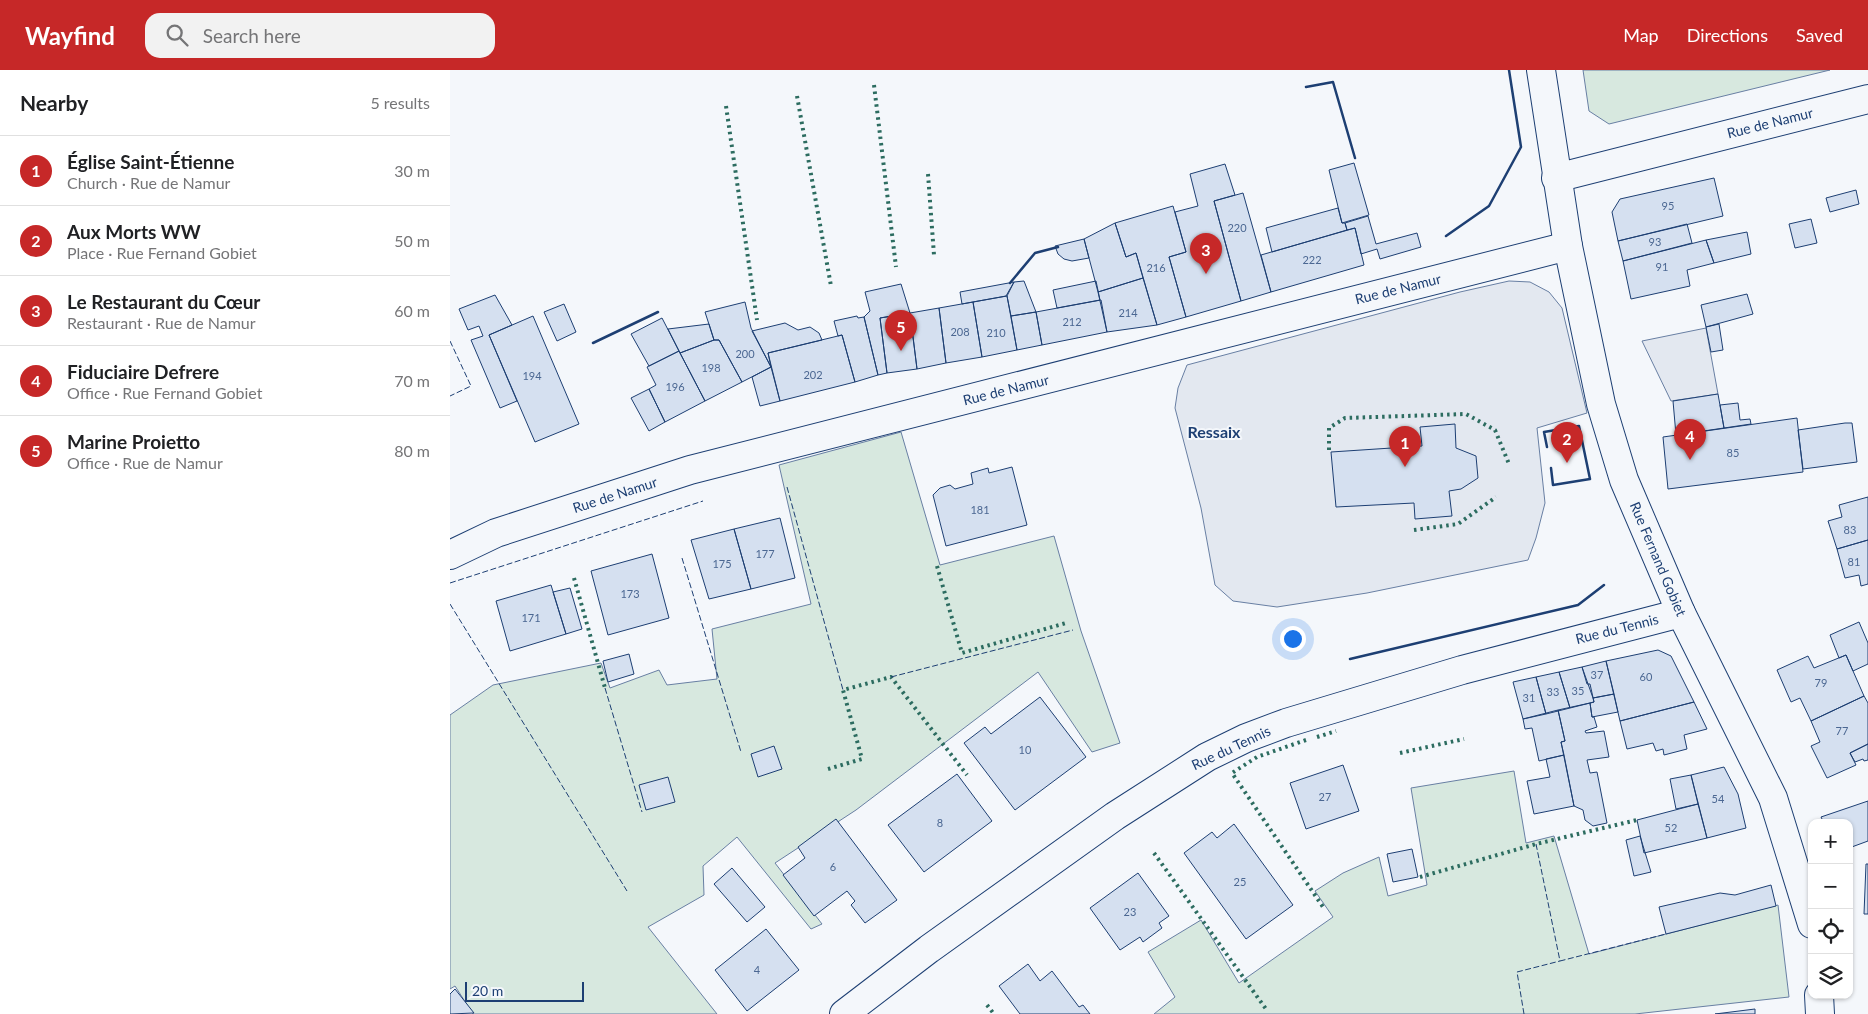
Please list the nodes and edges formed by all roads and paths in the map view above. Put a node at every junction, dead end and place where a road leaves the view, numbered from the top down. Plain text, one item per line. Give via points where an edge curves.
1 (1541, 70) edge
2 (1868, 99) edge
3 (1556, 178) junction
4 (1568, 246) junction
5 (450, 555) edge
6 (1681, 613) junction
7 (1808, 911) edge
8 (1820, 999) edge
9 (844, 1014) edge
10 (1820, 1014) edge

1 - 3 street, Rue Fernand Gobiet
2 - 3 street, Rue de Namur
3 - 4 street, Rue Fernand Gobiet
4 - 5 street, Rue de Namur via 690,470 496,533
4 - 6 street, Rue Fernand Gobiet via 1600,404 1624,480
6 - 7 street, Rue Fernand Gobiet via 1772,798
6 - 9 street, Rue du Tennis via 1462,670 1246,738 1198,762 1115,816
8 - 10 street

